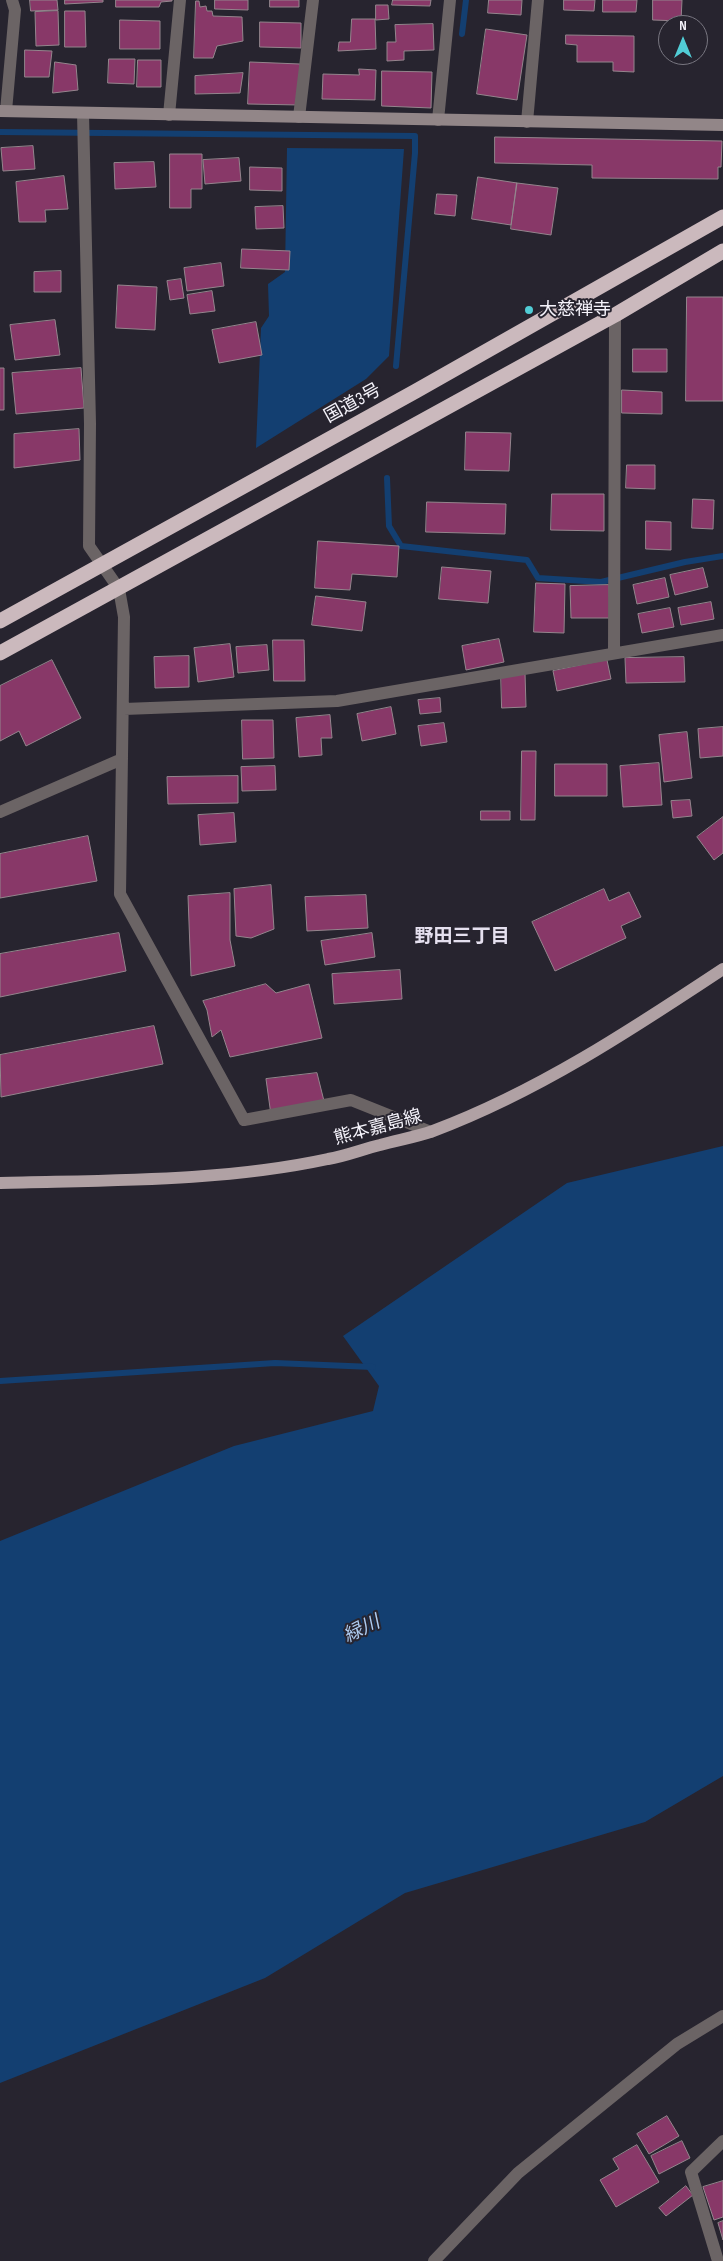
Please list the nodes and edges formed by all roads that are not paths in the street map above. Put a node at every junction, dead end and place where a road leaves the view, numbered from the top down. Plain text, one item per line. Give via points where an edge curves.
1 (12, 0) edge
2 (180, 0) edge
3 (313, 0) edge
4 (450, 0) edge
5 (538, 0) edge
6 (3, 111) edge
7 (83, 113) junction
8 (169, 115) junction
9 (300, 117) junction
10 (438, 120) junction
11 (527, 122) junction
12 (723, 124) edge
13 (723, 217) edge
14 (723, 251) edge
15 (615, 315) junction
16 (103, 566) junction
17 (119, 590) junction
18 (0, 621) edge
19 (723, 635) edge
20 (614, 652) junction
21 (0, 653) edge
22 (124, 709) junction
23 (122, 759) junction
24 (0, 812) edge
25 (723, 968) edge
26 (431, 1132) junction
27 (0, 1183) edge
28 (721, 2019) edge
29 (723, 2140) edge
30 (434, 2261) edge
31 (718, 2261) edge

1 - 6 street via 15,10
2 - 8 street
3 - 9 street
4 - 10 street
5 - 11 street
6 - 7 street
7 - 8 street
7 - 16 street via 90,424 89,546
8 - 9 street
9 - 10 street
10 - 11 street
11 - 12 street
13 - 16 highway, 国道3号
14 - 15 highway
15 - 17 highway
15 - 20 street
16 - 17 street
16 - 18 highway, 国道3号
17 - 21 highway
17 - 22 street via 124,617
19 - 20 street
20 - 22 street via 337,701
22 - 23 street
23 - 24 street
23 - 26 street via 120,894 244,1120 351,1100
25 - 26 main road, 熊本嘉島線 via 653,1015 548,1078
26 - 27 main road, 熊本嘉島線 via 329,1159 257,1171 153,1179
28 - 30 street via 677,2044 518,2173
29 - 31 street via 690,2172

